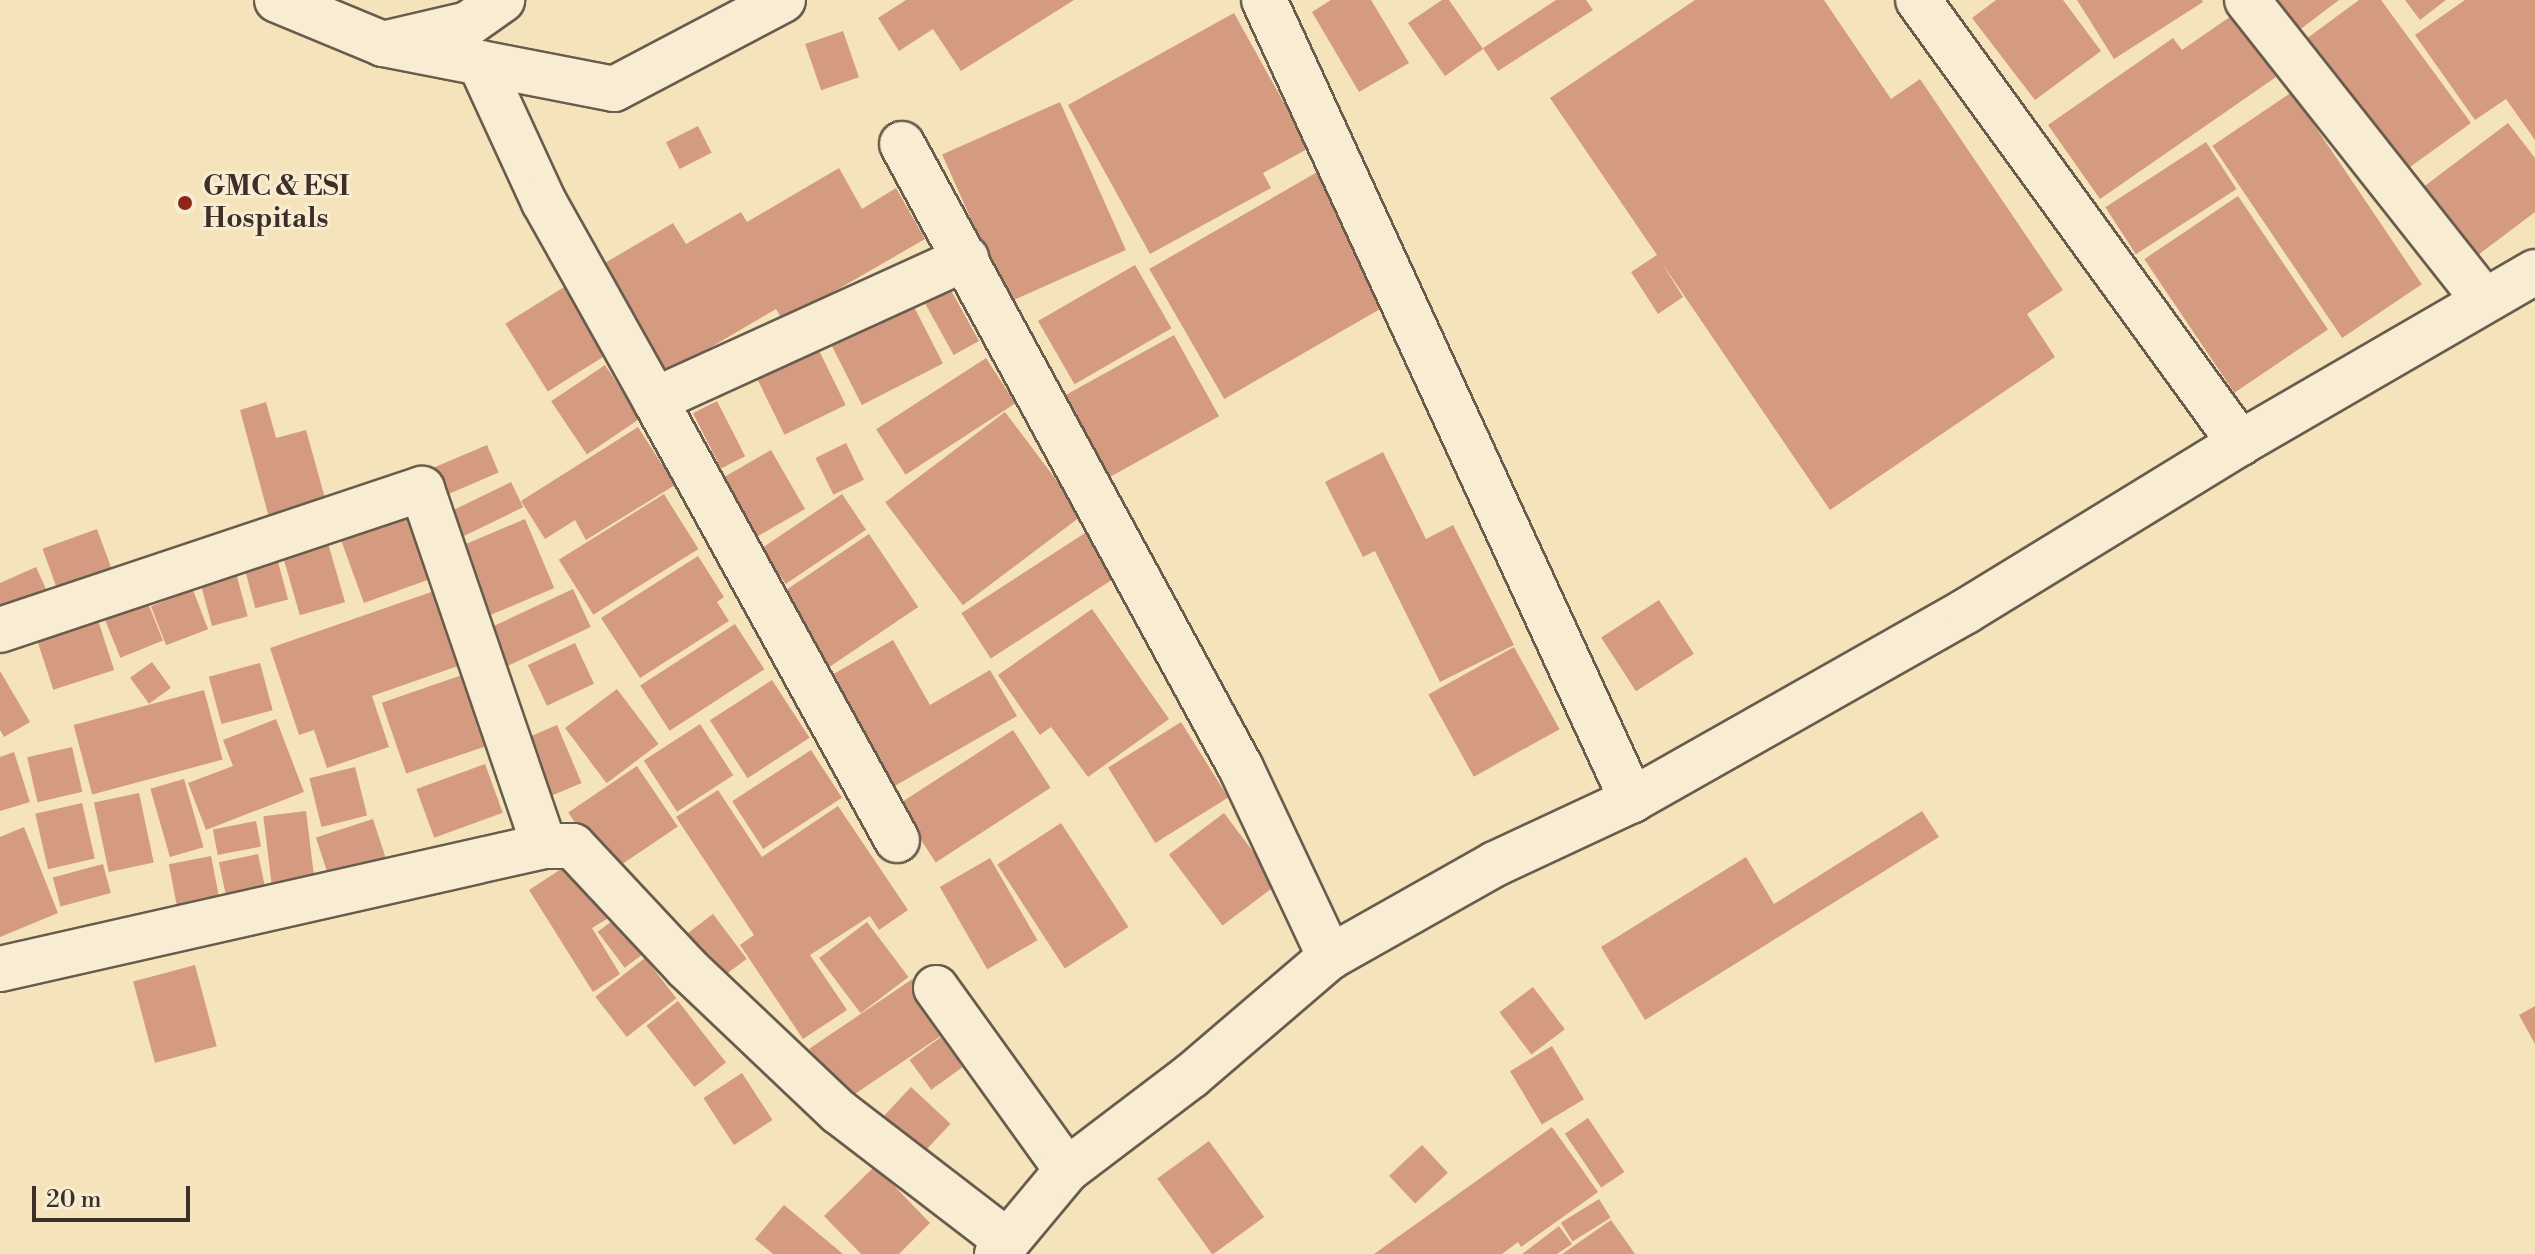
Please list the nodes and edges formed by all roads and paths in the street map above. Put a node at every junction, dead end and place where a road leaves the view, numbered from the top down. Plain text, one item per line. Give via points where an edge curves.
1 (502, 0) edge
2 (783, 0) edge
3 (1264, 0) edge
4 (1918, 0) edge
5 (2247, 0) edge
6 (285, 1) edge
7 (383, 44) junction
8 (480, 63) junction
9 (902, 144) dead end
10 (966, 258) junction
11 (2535, 272) edge
12 (2484, 300) junction
13 (655, 400) junction
14 (2240, 443) junction
15 (0, 630) edge
16 (1632, 800) junction
17 (897, 840) dead end
18 (544, 846) junction
19 (1330, 957) junction
20 (0, 969) edge
21 (936, 988) dead end
22 (1067, 1170) junction
23 (1002, 1247) edge

1 - 7 street via 468,24
2 - 8 street via 614,89
3 - 16 street
4 - 14 street
5 - 12 street
6 - 7 street
7 - 8 street
8 - 13 street via 544,202
9 - 10 street
10 - 13 street
10 - 19 street via 1241,768
11 - 12 street
12 - 14 street
13 - 17 street
14 - 16 street via 1966,611
15 - 18 street via 422,489
16 - 19 street via 1495,864
18 - 20 street
18 - 23 street via 573,846 687,968 839,1112
19 - 22 street via 1191,1076
21 - 22 street
22 - 23 street

